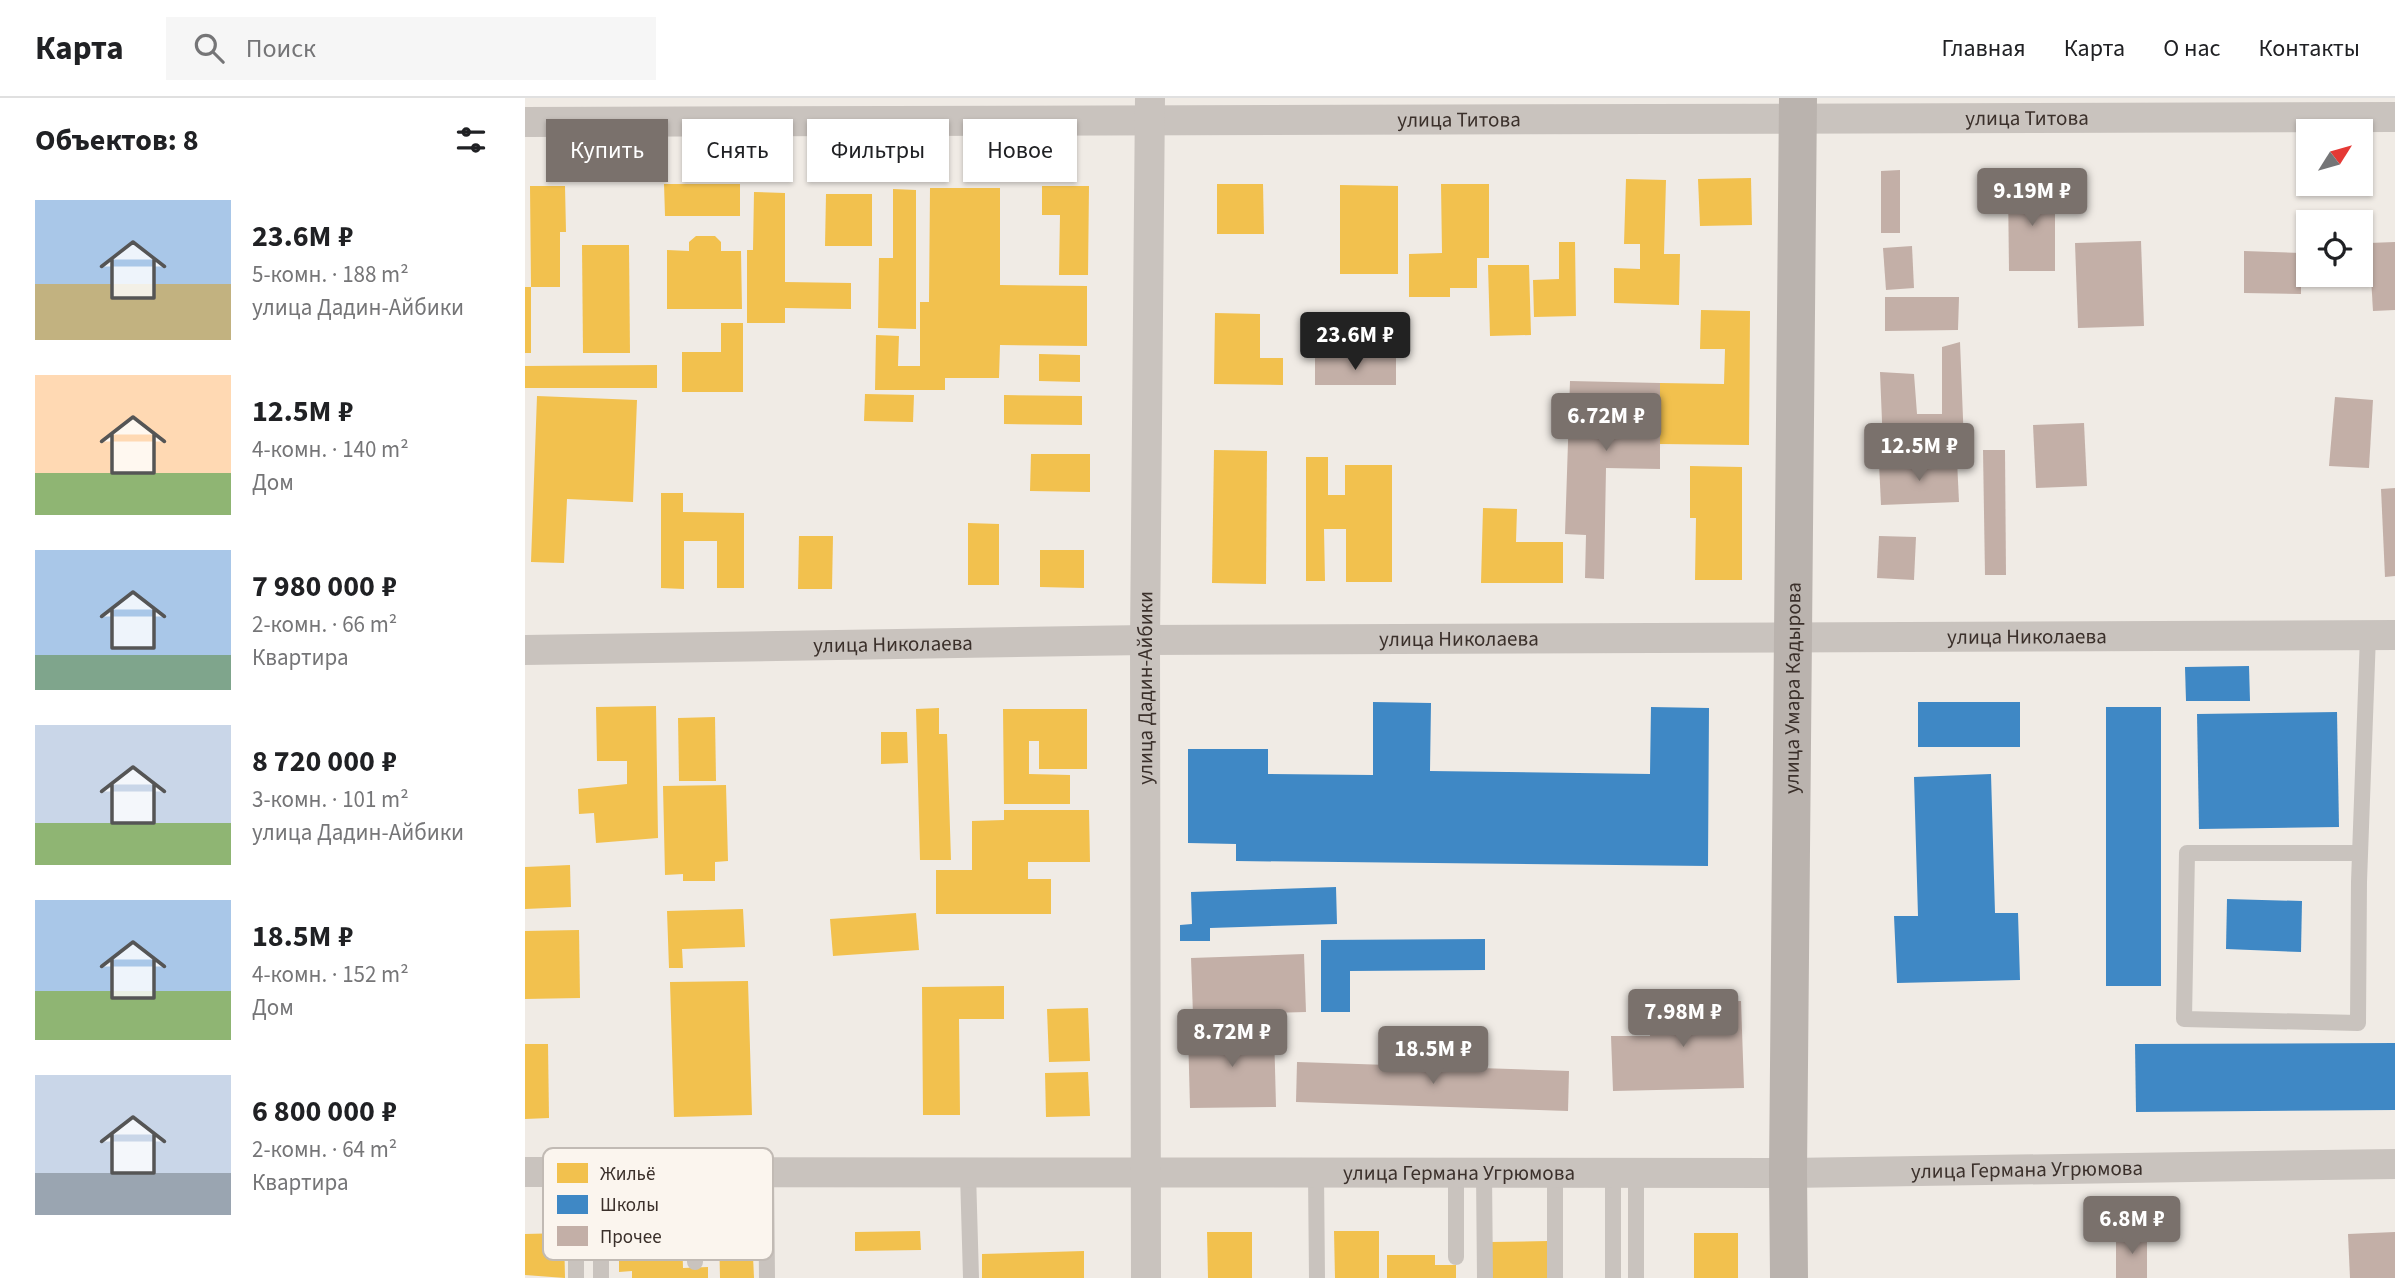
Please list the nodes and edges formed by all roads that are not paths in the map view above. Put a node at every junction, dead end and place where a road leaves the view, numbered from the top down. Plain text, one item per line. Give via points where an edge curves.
1 (1150, 109) edge
2 (1798, 109) edge
3 (2395, 117) edge
4 (525, 122) edge
5 (2382, 635) edge
6 (1793, 636) junction
7 (1145, 639) junction
8 (525, 650) edge
9 (2360, 853) junction
10 (2395, 1164) edge
11 (525, 1172) edge
12 (543, 1172) edge
13 (773, 1173) edge
14 (968, 1173) junction
15 (1470, 1173) junction
16 (1624, 1173) junction
17 (1787, 1173) junction
18 (1146, 1174) junction
19 (1317, 1174) junction
20 (1555, 1174) junction
21 (1456, 1257) dead end
22 (578, 1260) edge
23 (599, 1260) edge
24 (767, 1260) edge
25 (576, 1278) edge
26 (601, 1278) edge
27 (767, 1278) edge
28 (971, 1278) edge
29 (1146, 1278) edge
30 (1317, 1278) edge
31 (1485, 1278) edge
32 (1555, 1278) edge
33 (1613, 1278) edge
34 (1636, 1278) edge
35 (1790, 1278) edge

1 - 2 street, улица Титова
1 - 4 street, улица Титова
1 - 7 street, улица Дадин-Айбики
2 - 3 street, улица Титова
2 - 6 street, улица Умара Кадырова
5 - 6 street, улица Николаева
5 - 9 lane
6 - 7 street, улица Николаева
6 - 17 street, улица Умара Кадырова
7 - 8 street, улица Николаева
7 - 18 street, улица Дадин-Айбики
9 - 9 lane via 2358,1023 2184,1020 2187,853
10 - 17 street, улица Германа Угрюмова
11 - 12 street, улица Германа Угрюмова
13 - 14 street, улица Германа Угрюмова
14 - 18 street, улица Германа Угрюмова
14 - 28 lane
15 - 19 street, улица Германа Угрюмова
15 - 20 street, улица Германа Угрюмова
15 - 21 lane
15 - 31 lane
16 - 17 street, улица Германа Угрюмова
16 - 20 street, улица Германа Угрюмова
16 - 33 lane
16 - 34 lane
17 - 35 street, улица Умара Кадырова
18 - 19 street, улица Германа Угрюмова
18 - 29 street, улица Дадин-Айбики
19 - 30 lane
20 - 32 lane
22 - 25 lane
23 - 26 lane
24 - 27 lane

